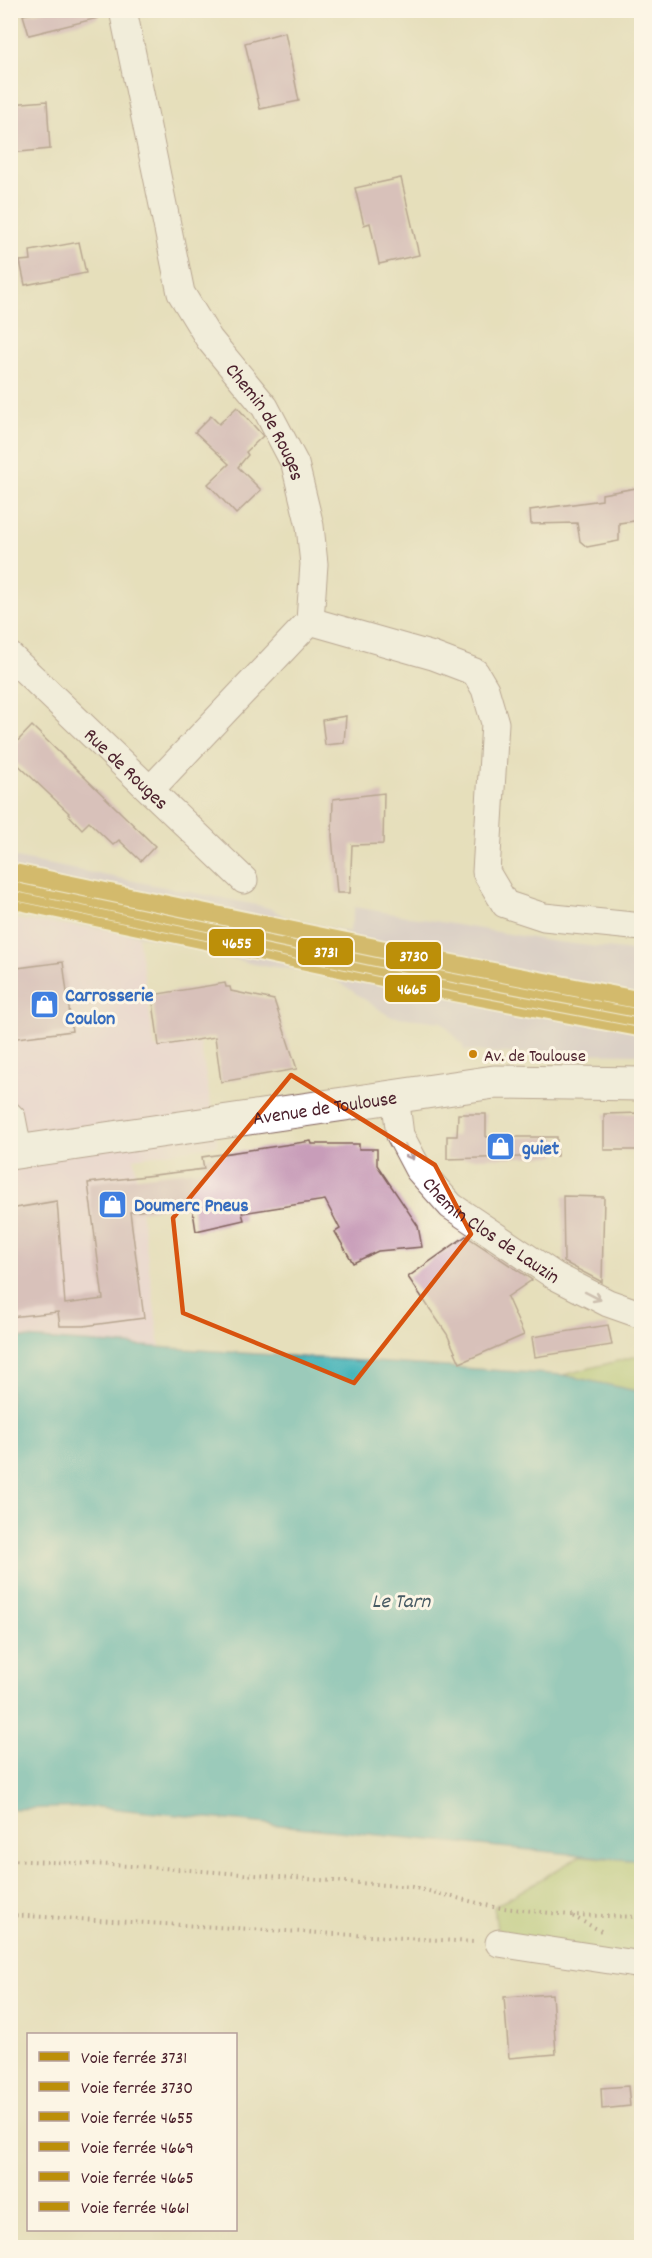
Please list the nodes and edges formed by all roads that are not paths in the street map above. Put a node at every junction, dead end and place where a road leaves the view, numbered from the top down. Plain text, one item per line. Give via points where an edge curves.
1 (123, 10) edge
2 (310, 621) junction
3 (10, 656) edge
4 (151, 789) junction
5 (244, 880) dead end
6 (642, 927) edge
7 (642, 1084) edge
8 (395, 1096) junction
9 (10, 1107) edge
10 (18, 1152) edge
11 (642, 1316) edge
12 (499, 1943) road end
13 (642, 1965) edge

1 - 2 street, Chemin de Rouges via 181,293 209,339 265,407 295,464 310,526 314,564
2 - 4 street
2 - 6 street via 475,672 485,689 495,723 486,872 505,904 544,917
3 - 4 street, Rue de Rouges
4 - 5 street, Rue de Rouges
7 - 8 main road, Avenue de Toulouse via 494,1082
8 - 10 main road, Avenue de Toulouse
8 -> 11 street, Chemin Clos de Lauzin via 400,1136 418,1169 451,1206 555,1276
9 - 10 lane via 18,1115
12 - 13 street

